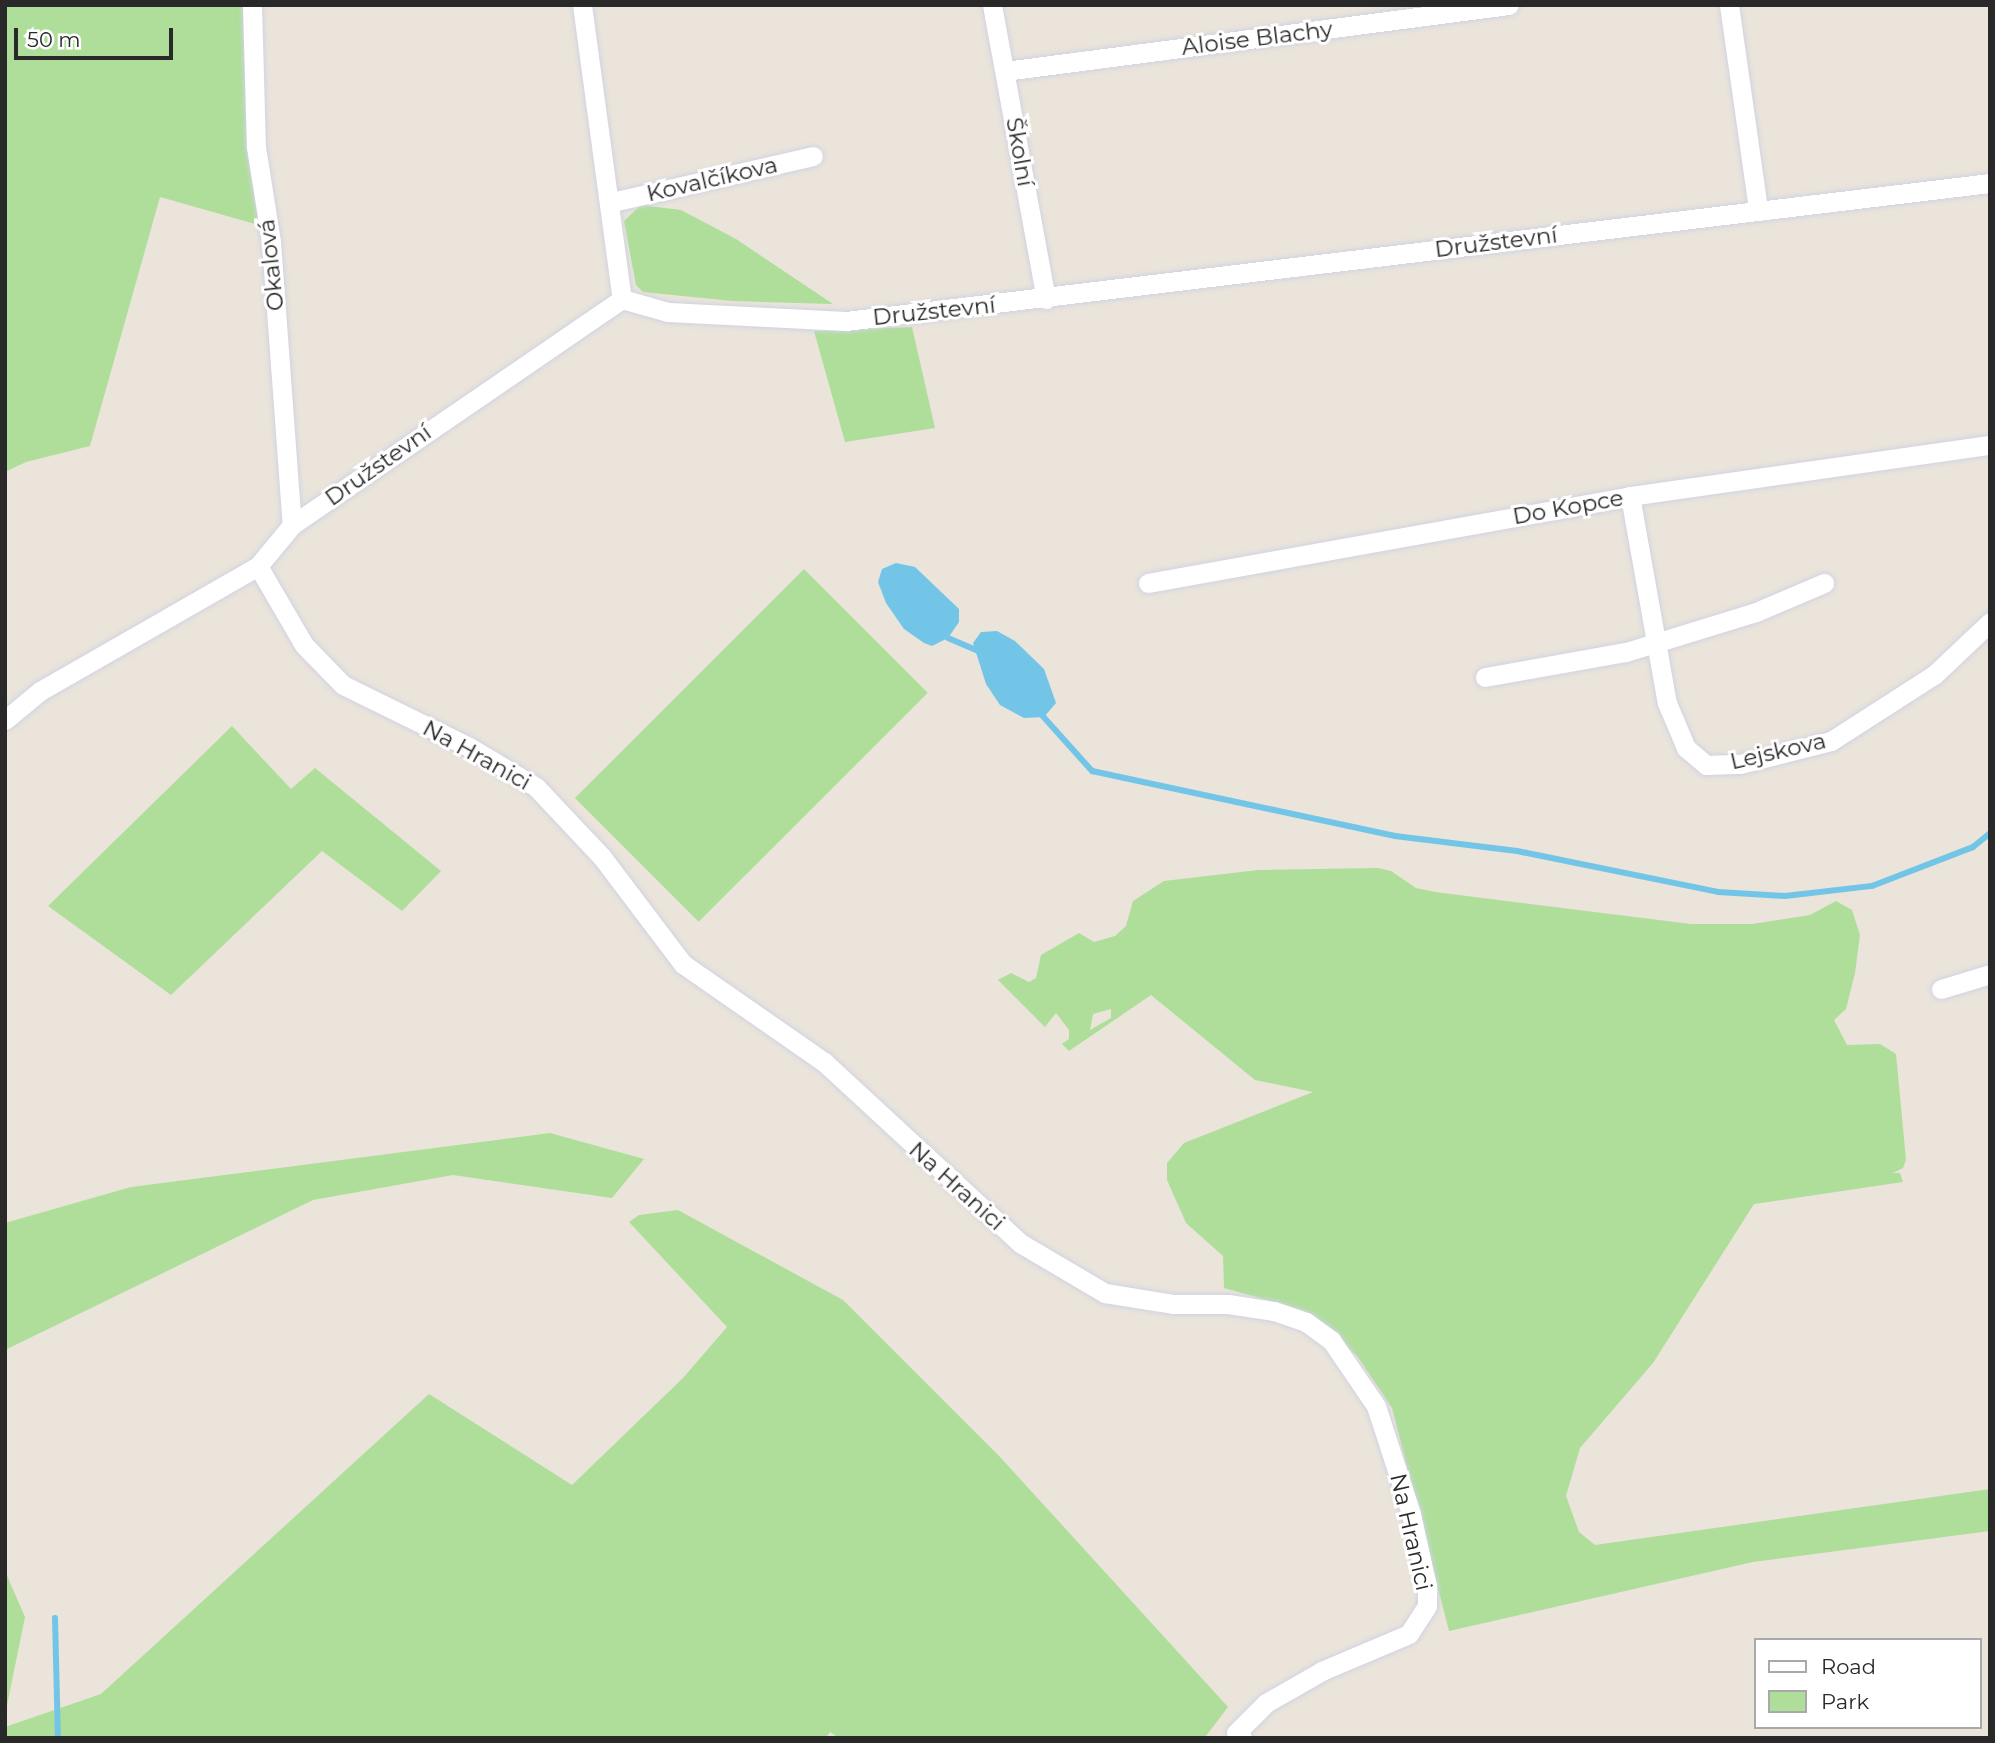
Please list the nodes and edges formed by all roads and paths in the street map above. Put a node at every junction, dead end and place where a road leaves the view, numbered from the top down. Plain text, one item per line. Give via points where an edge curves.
1 (252, 5) edge
2 (582, 5) edge
3 (992, 5) edge
4 (1509, 5) edge
5 (1729, 5) edge
6 (1005, 71) junction
7 (813, 156) dead end
8 (1990, 183) edge
9 (612, 202) junction
10 (1758, 210) junction
11 (622, 299) junction
12 (1046, 299) junction
13 (1990, 445) edge
14 (1630, 496) junction
15 (292, 525) junction
16 (258, 566) junction
17 (1148, 583) dead end
18 (1824, 583) dead end
19 (1990, 622) edge
20 (1655, 642) junction
21 (1485, 677) dead end
22 (5, 720) edge
23 (1990, 974) edge
24 (1941, 989) dead end
25 (1242, 1738) edge

1 - 15 street, Okalová via 256,147 271,242
2 - 9 street
3 - 6 street, Školní
4 - 6 street, Aloise Blachy
5 - 10 street
6 - 12 street, Školní
7 - 9 street, Kovalčíkova
8 - 10 street, Družstevní
9 - 11 street
10 - 12 street, Družstevní
11 - 12 street, Družstevní via 667,312 846,320
11 - 15 street, Družstevní
13 - 14 street, Do Kopce
14 - 17 street, Do Kopce
14 - 20 street, Lejskova
15 - 16 street, Družstevní
16 - 22 street, Družstevní via 40,691
16 - 25 street, Na Hranici via 304,645 343,685 469,747 536,787 602,857 683,964 824,1062 1020,1243 1105,1293 1174,1304 1228,1304 1274,1311 1306,1322 1331,1340 1376,1406 1411,1514 1427,1606 1409,1634 1322,1671 1266,1703 1236,1733
18 - 20 street via 1756,612
19 - 20 street, Lejskova via 1934,675 1831,741 1740,764 1706,765 1686,748 1667,703
20 - 21 street via 1626,652
23 - 24 street

